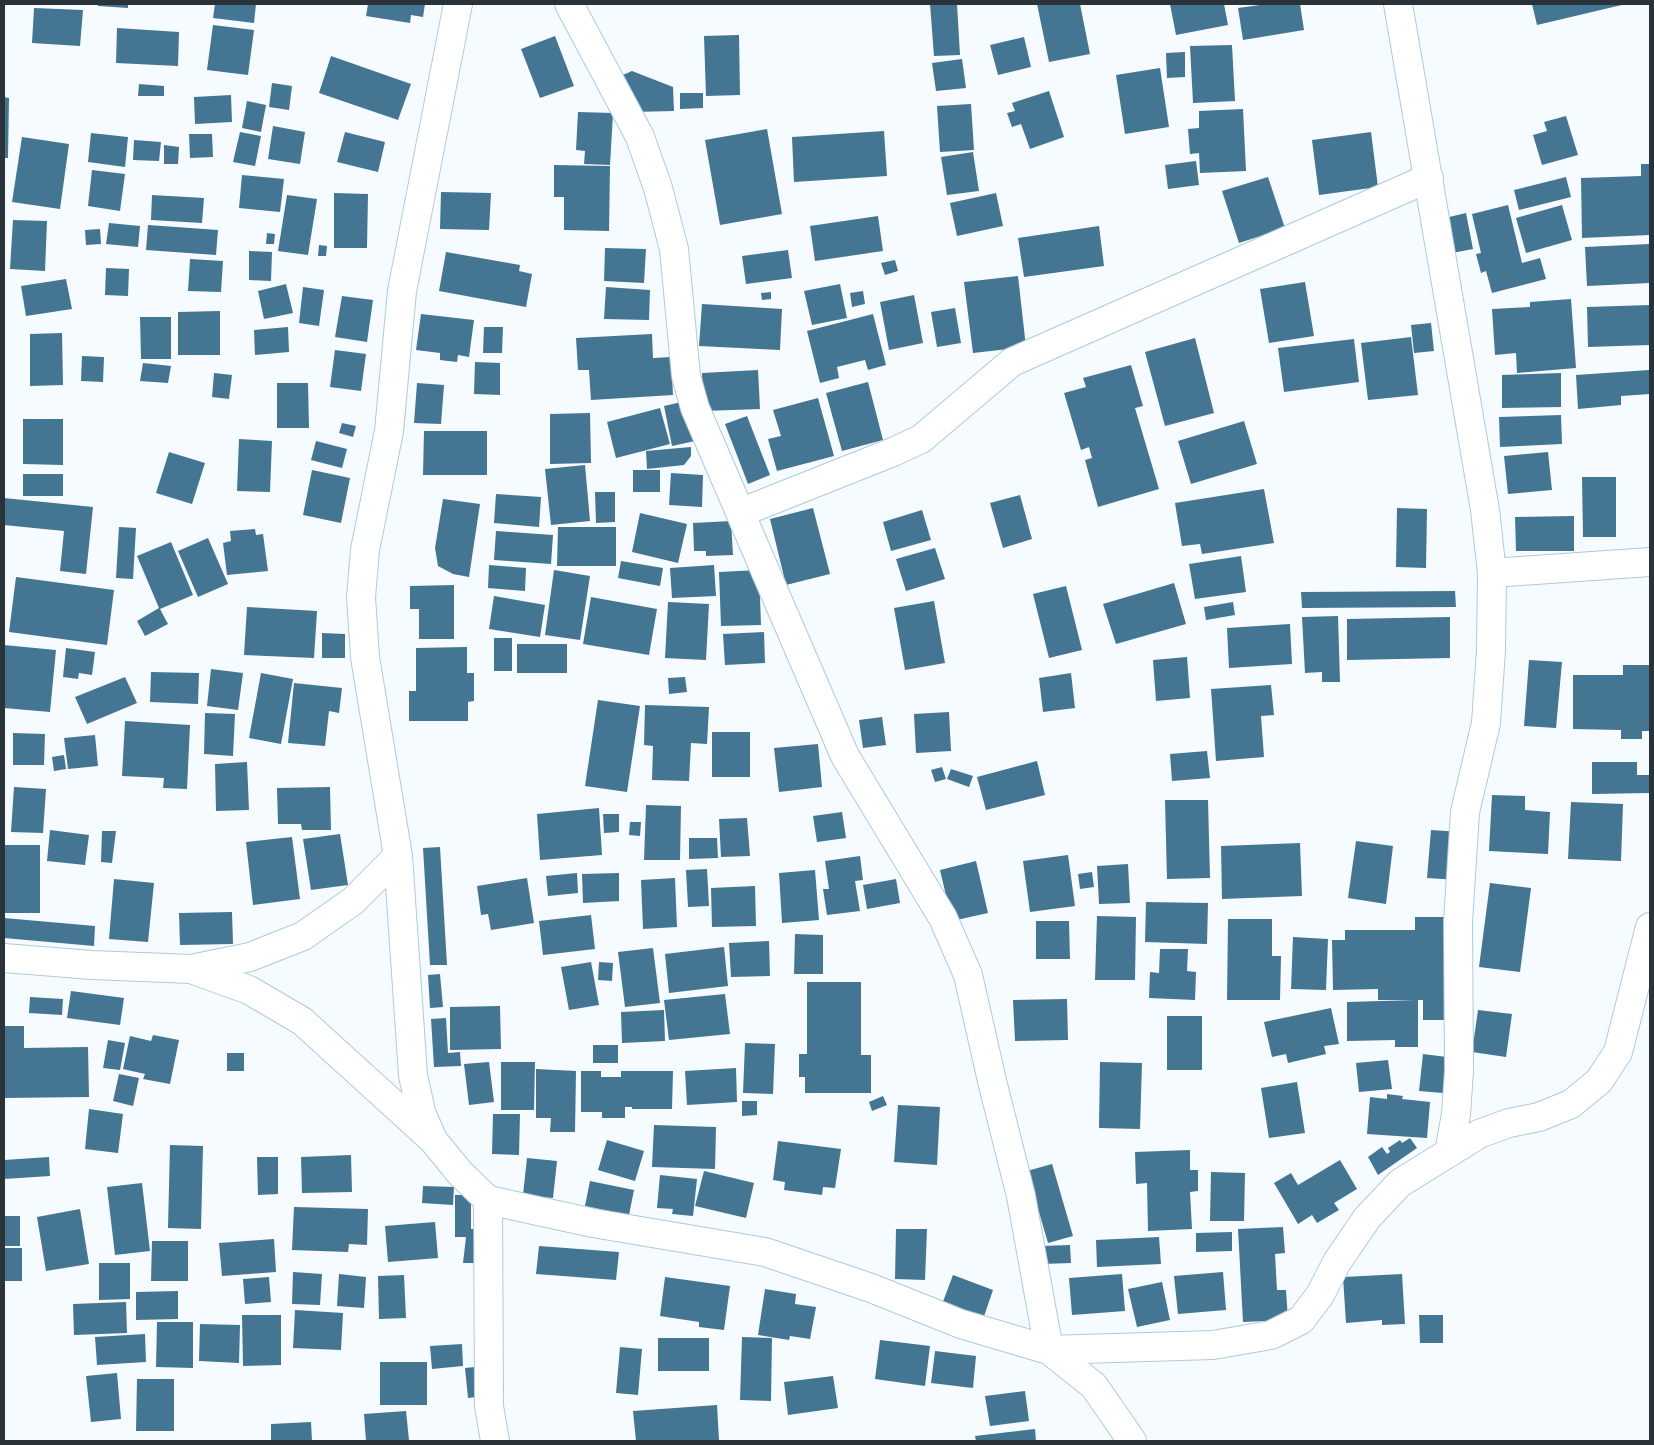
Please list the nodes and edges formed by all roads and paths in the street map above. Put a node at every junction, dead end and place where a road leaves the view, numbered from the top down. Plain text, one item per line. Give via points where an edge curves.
1 (458, 4) edge
2 (569, 4) edge
3 (1398, 4) edge
4 (1429, 178) junction
5 (742, 512) junction
6 (1650, 562) edge
7 (1492, 573) junction
8 (398, 856) junction
9 (1650, 927) edge
10 (4, 958) edge
11 (191, 969) junction
12 (434, 1140) junction
13 (1449, 1153) junction
14 (488, 1200) junction
15 (1049, 1350) junction
16 (495, 1441) edge
17 (1132, 1441) edge

1 - 8 street via 402,291 389,431 365,550 361,597 365,657
2 - 5 street via 640,137 655,180 674,250 686,376 696,408
3 - 4 street
4 - 5 street via 1012,362 921,439
4 - 7 street
5 - 15 street via 845,756 943,918 965,967 1021,1196
6 - 7 street
7 - 13 street via 1486,723 1465,812 1458,922 1459,1071
8 - 11 street via 353,901 303,936 250,957
8 - 12 street via 413,1075 421,1112
9 - 13 street via 1618,1052 1599,1081 1571,1104 1479,1134
10 - 11 street
11 - 12 street via 249,990 302,1021
12 - 14 street via 460,1173
13 - 15 street via 1400,1183 1367,1218 1301,1320 1271,1335 1213,1345
14 - 15 street via 593,1223 765,1252 961,1324
14 - 16 street via 489,1406
15 - 17 street via 1094,1386

